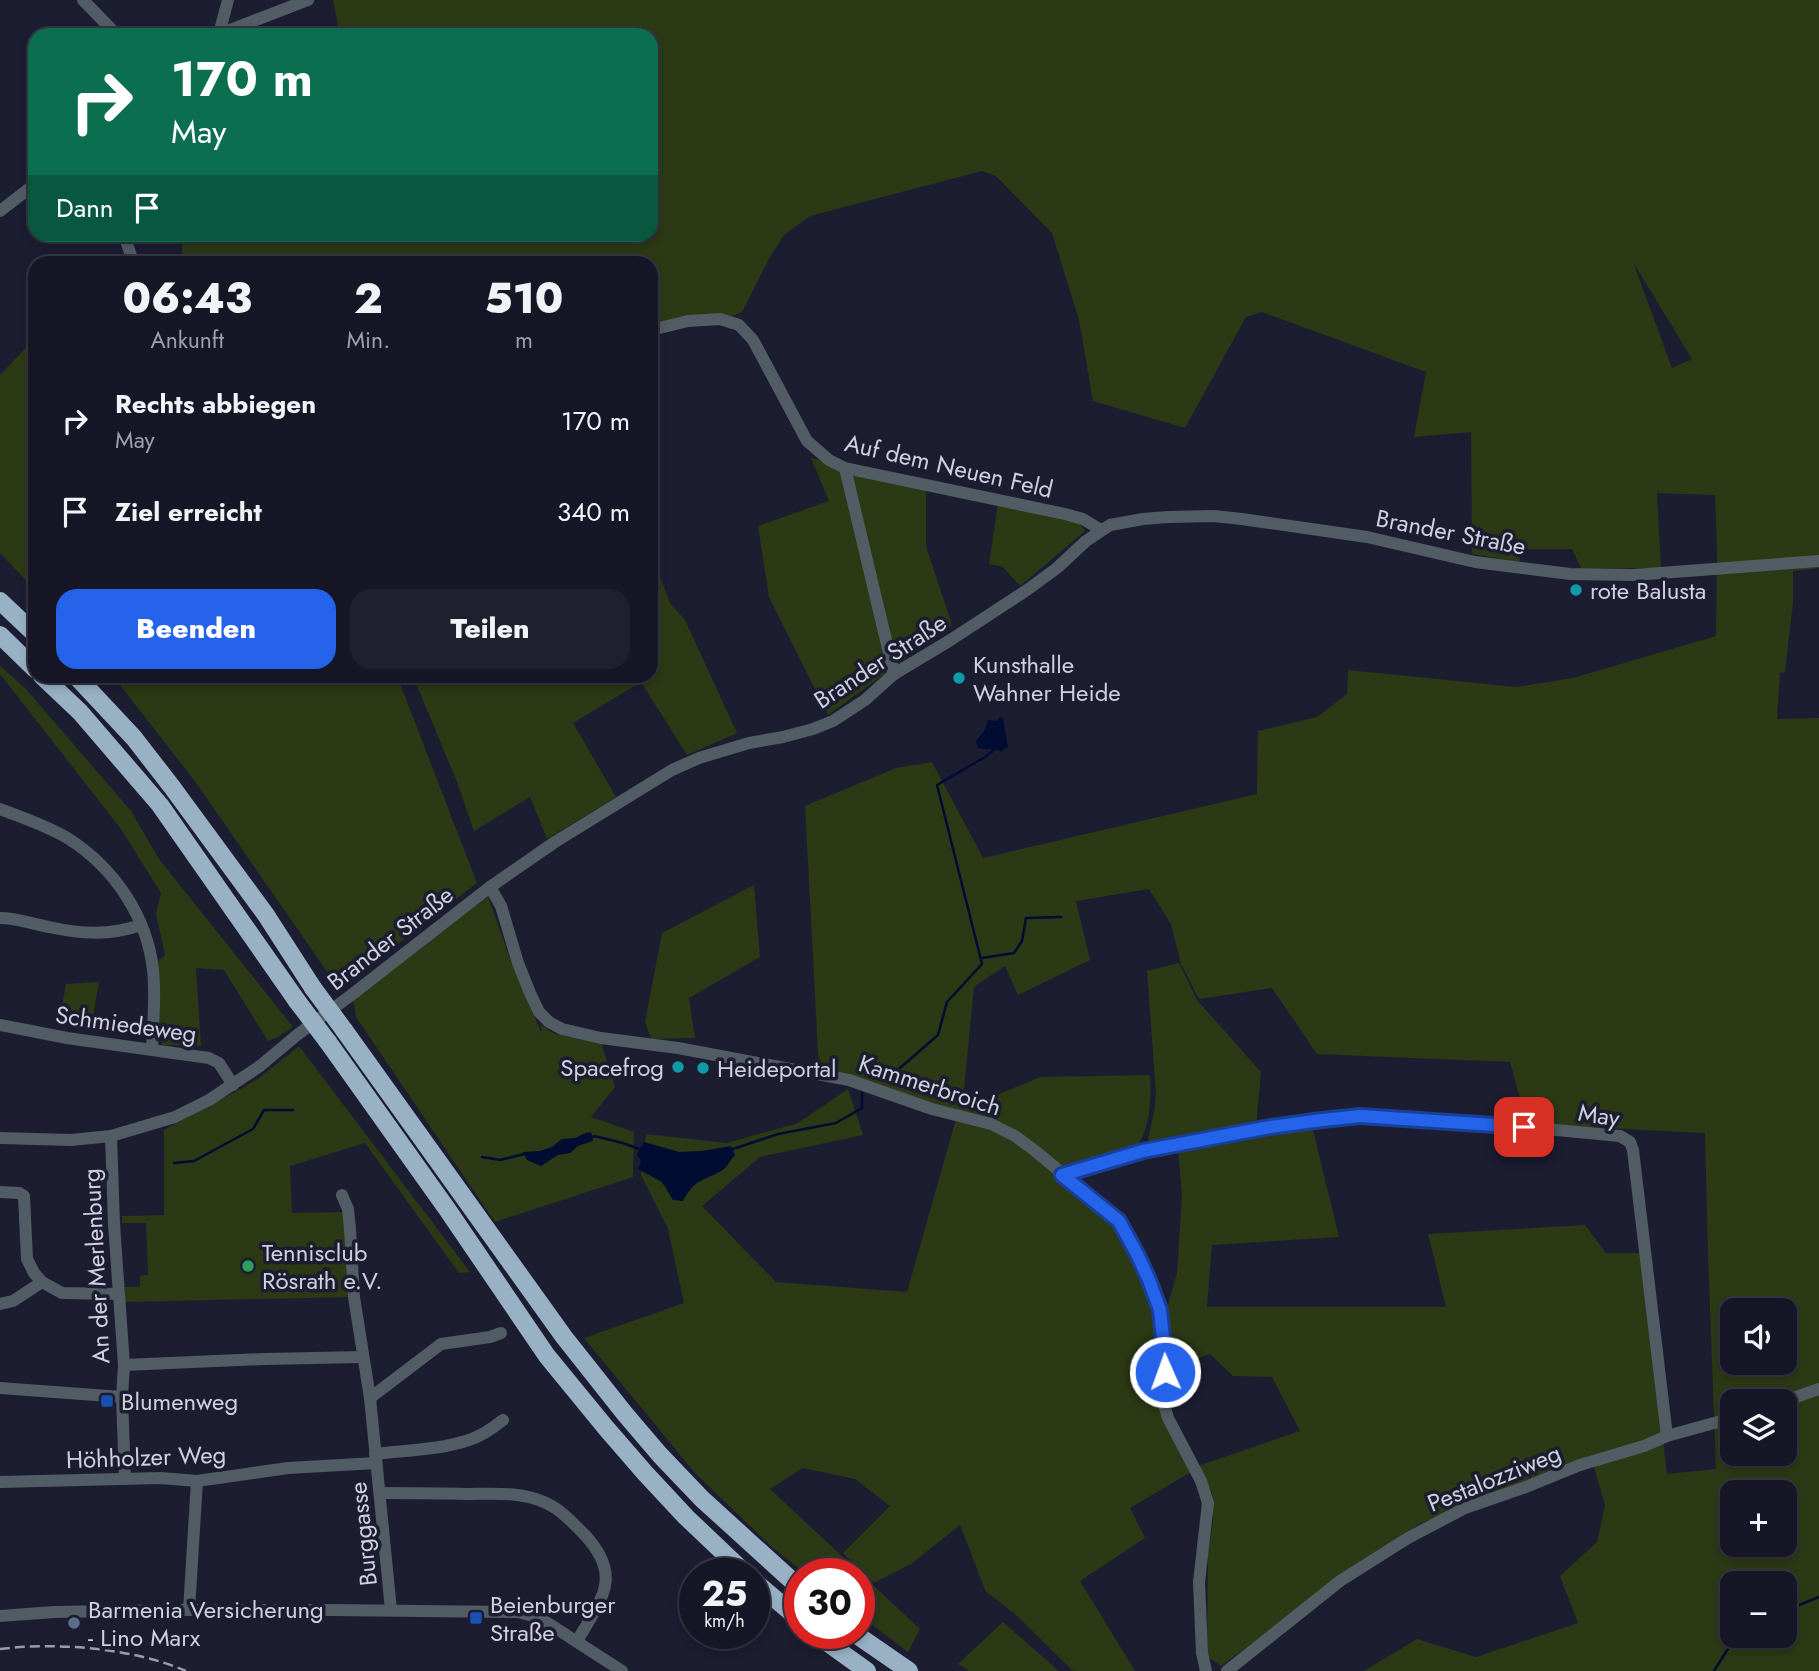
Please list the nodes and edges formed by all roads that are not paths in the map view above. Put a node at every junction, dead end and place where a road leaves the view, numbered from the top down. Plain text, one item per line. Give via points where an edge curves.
1 (83, 0) edge
2 (228, 0) edge
3 (308, 0) edge
4 (110, 28) edge
5 (220, 28) edge
6 (236, 28) edge
7 (28, 189) edge
8 (0, 211) edge
9 (658, 328) edge
10 (845, 468) junction
11 (1101, 530) junction
12 (1819, 561) edge
13 (0, 601) edge
14 (28, 627) edge
15 (0, 635) edge
16 (28, 661) edge
17 (894, 674) junction
18 (49, 683) edge
19 (83, 683) edge
20 (0, 809) edge
21 (490, 887) junction
22 (0, 918) edge
23 (141, 925) junction
24 (0, 1026) edge
25 (152, 1051) junction
26 (233, 1084) junction
27 (111, 1136) junction
28 (0, 1138) edge
29 (1062, 1175) junction
30 (0, 1192) edge
31 (342, 1195) dead end
32 (42, 1282) junction
33 (118, 1294) junction
34 (0, 1304) edge
35 (501, 1333) dead end
36 (363, 1357) junction
37 (124, 1366) junction
38 (0, 1388) edge
39 (1819, 1389) edge
40 (122, 1397) junction
41 (1797, 1397) edge
42 (370, 1398) junction
43 (503, 1420) dead end
44 (1720, 1421) edge
45 (1667, 1436) junction
46 (375, 1458) junction
47 (125, 1479) junction
48 (197, 1481) junction
49 (0, 1482) edge
50 (380, 1493) junction
51 (729, 1558) edge
52 (784, 1573) edge
53 (770, 1595) edge
54 (784, 1606) edge
55 (189, 1610) junction
56 (391, 1610) junction
57 (0, 1616) edge
58 (577, 1642) junction
59 (875, 1648) edge
60 (836, 1649) edge
61 (622, 1671) edge
62 (867, 1671) edge
63 (909, 1671) edge
64 (1206, 1671) edge
65 (1227, 1671) edge

1 - 4 street
2 - 5 street
3 - 6 street
7 - 8 street
9 - 10 street, Auf dem Neuen Feld via 720,319 739,326 753,340 807,441
10 - 11 street, Auf dem Neuen Feld via 1065,514
10 - 17 street
11 - 12 street, Brander Straße via 1143,519 1214,516 1367,537 1475,562 1570,574 1634,575
11 - 17 street, Brander Straße via 1027,590
13 - 14 highway
15 - 16 highway
17 - 21 street, Brander Straße via 833,721 727,749 672,770
18 - 51 highway, bridge via 160,805 547,1356 645,1473
19 - 52 highway, bridge via 172,787 564,1337 660,1455
20 - 23 street via 48,828 85,851 129,899
21 - 26 street, Brander Straße
21 - 29 street, Kammerbroich via 501,906 530,993 549,1022 601,1038 849,1080 990,1124 1015,1136
22 - 23 street via 86,934
23 - 25 street via 153,968
24 - 25 street, Schmiedeweg
25 - 26 street, Schmiedeweg via 215,1060
26 - 27 street, Brander Straße via 175,1117
27 - 28 street, Brander Straße
27 - 33 street, An der Merlenburg
29 - 45 street, May via 1143,1151 1360,1116 1620,1136 1633,1150
29 - 64 street, Kammerbroich via 1119,1221 1160,1310 1163,1401 1208,1503 1199,1582
30 - 32 street via 24,1196 27,1259
31 - 36 street, Burggasse via 348,1209
32 - 33 street via 62,1293
32 - 34 street
33 - 37 street, An der Merlenburg
35 - 42 street via 441,1344
36 - 37 street
36 - 42 street, Burggasse
37 - 40 street, An der Merlenburg
38 - 40 street
39 - 41 street
40 - 47 street, An der Merlenburg
42 - 46 street, Burggasse
43 - 46 street, Burggasse via 470,1440
44 - 45 street, Pestalozziweg
45 - 65 street, Pestalozziweg via 1465,1508 1408,1538 1340,1581
46 - 48 street, Höhholzer Weg
46 - 50 street, Burggasse
47 - 48 street, Höhholzer Weg
47 - 49 street, Höhholzer Weg
48 - 55 street
50 - 56 street, Burggasse
50 - 58 street via 514,1495 557,1510 595,1546 606,1568 599,1604
53 - 54 highway
55 - 56 street
55 - 57 street
56 - 58 street via 518,1612 540,1618
58 - 61 street
59 - 63 highway
60 - 62 highway

